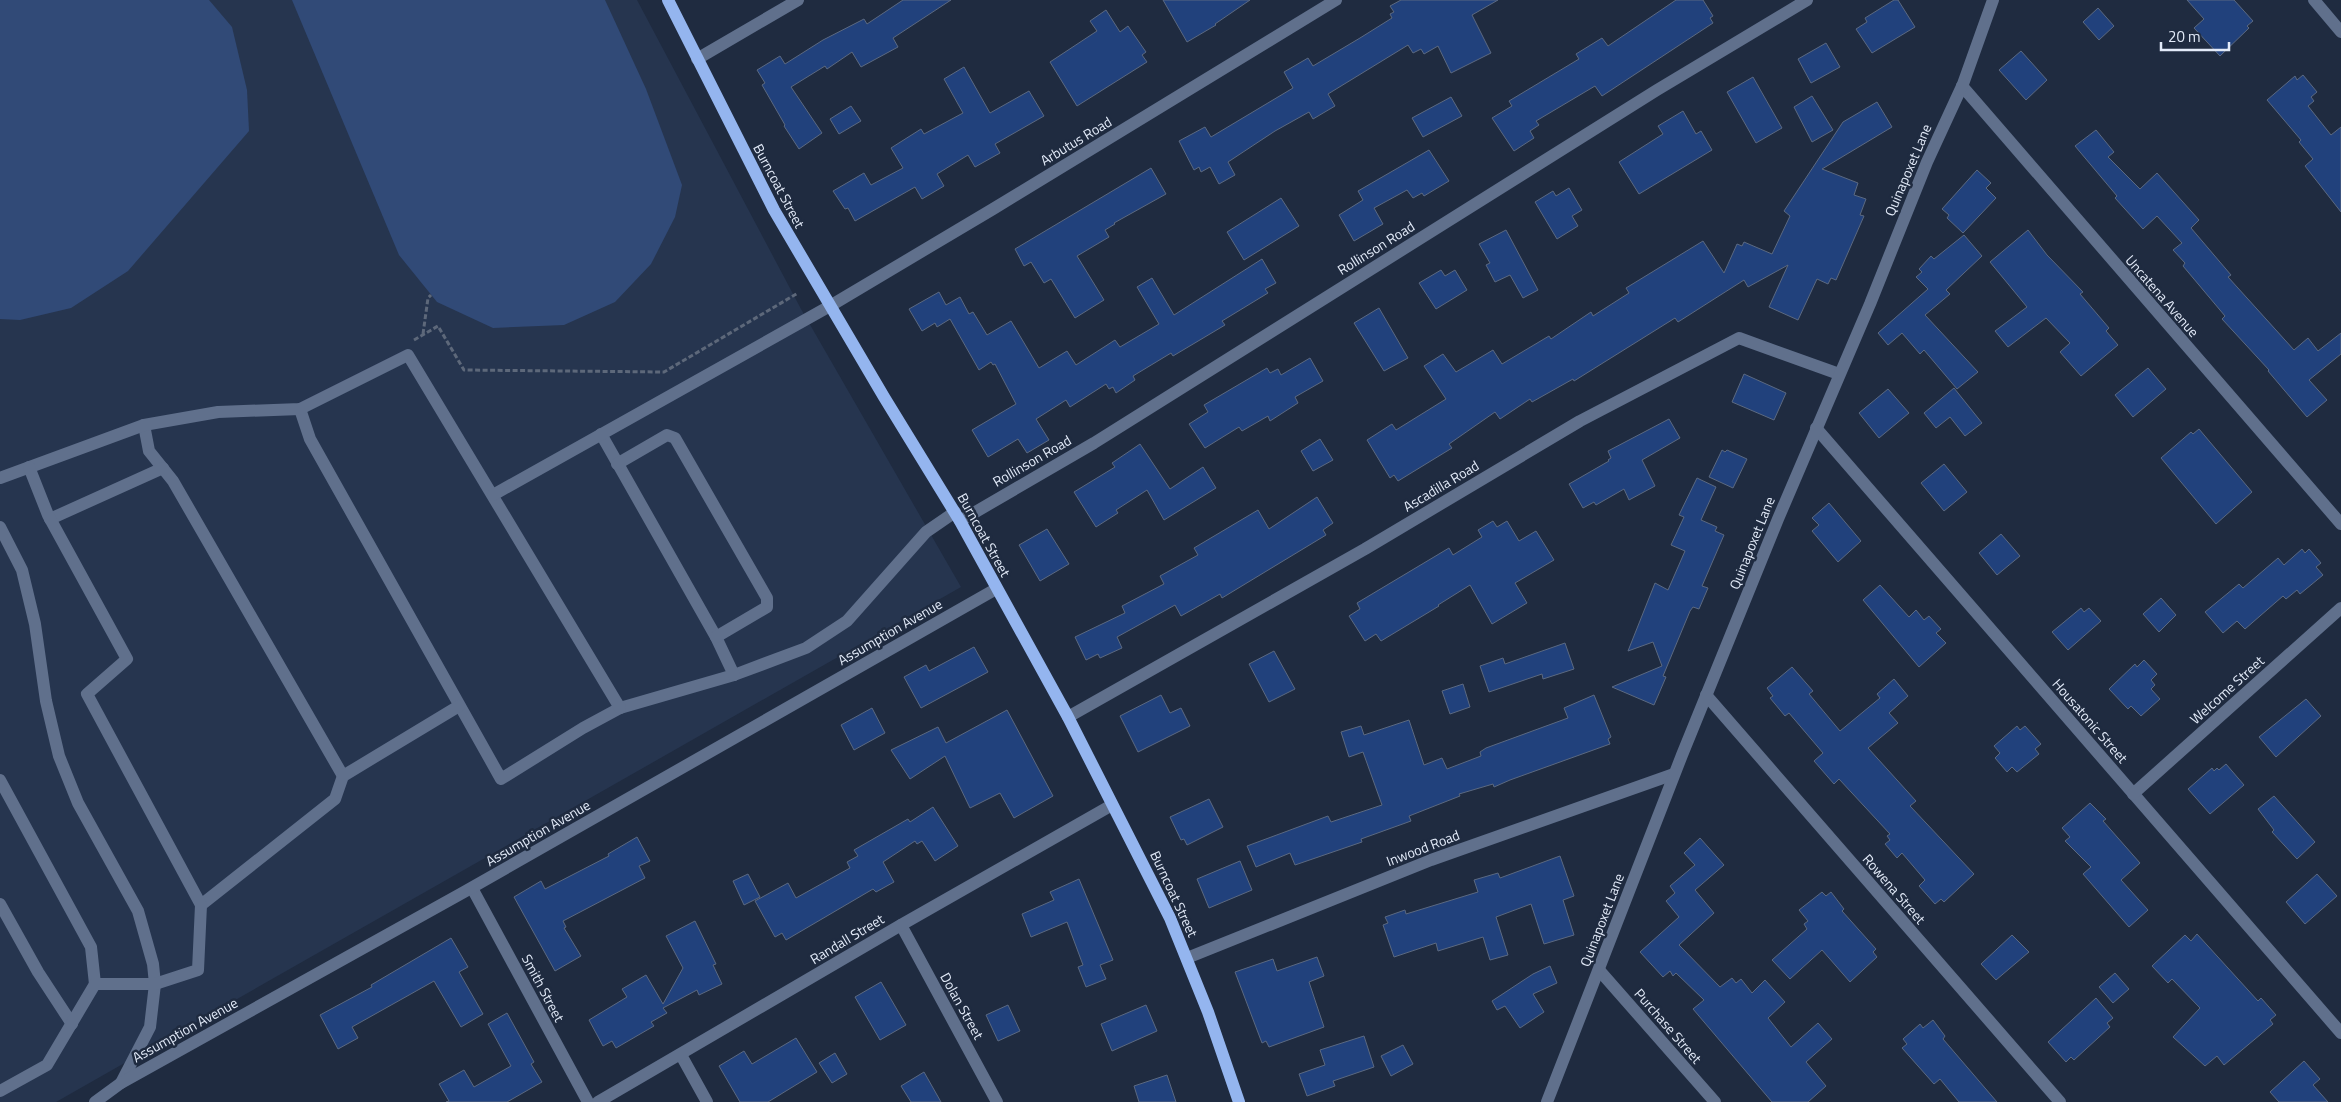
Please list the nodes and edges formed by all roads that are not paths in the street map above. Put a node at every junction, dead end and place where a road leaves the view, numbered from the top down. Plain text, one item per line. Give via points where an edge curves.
1 (668, 0) edge
2 (798, 0) edge
3 (1336, 0) edge
4 (1807, 0) edge
5 (1993, 0) edge
6 (2314, 0) edge
7 (2341, 32) edge
8 (697, 59) junction
9 (1962, 86) junction
10 (830, 306) junction
11 (1839, 374) junction
12 (300, 409) junction
13 (144, 425) junction
14 (1816, 428) junction
15 (601, 434) junction
16 (617, 464) junction
17 (29, 467) junction
18 (163, 468) junction
19 (0, 478) edge
20 (493, 494) junction
21 (957, 516) junction
22 (50, 519) junction
23 (2341, 524) edge
24 (0, 527) edge
25 (996, 589) junction
26 (2341, 608) edge
27 (716, 637) junction
28 (734, 675) junction
29 (1706, 695) junction
30 (459, 706) junction
31 (620, 708) junction
32 (1068, 717) junction
33 (1674, 774) junction
34 (343, 776) junction
35 (0, 780) edge
36 (2133, 794) junction
37 (1112, 805) junction
38 (472, 888) junction
39 (0, 904) edge
40 (201, 905) junction
41 (901, 925) junction
42 (1187, 958) junction
43 (1599, 970) junction
44 (95, 984) junction
45 (155, 984) junction
46 (72, 1024) junction
47 (2341, 1032) edge
48 (681, 1055) junction
49 (120, 1082) junction
50 (0, 1091) edge
51 (95, 1102) edge
52 (588, 1102) edge
53 (598, 1102) edge
54 (707, 1102) edge
55 (997, 1102) edge
56 (1239, 1102) edge
57 (1547, 1102) edge
58 (1715, 1102) edge
59 (2060, 1102) edge

1 - 8 main road, Burncoat Street
2 - 8 street
3 - 10 street, Arbutus Road
4 - 21 street, Rollinson Road via 1094,443
5 - 9 street, Quinapoxet Lane
6 - 7 street
8 - 10 main road, Burncoat Street via 759,183
9 - 11 street, Quinapoxet Lane
9 - 23 street, Uncatena Avenue
10 - 15 street, Arbutus Road
10 - 21 main road, Burncoat Street
11 - 14 street, Quinapoxet Lane
11 - 32 street, Ascadilla Road via 1739,338 1580,421 1365,549
12 - 13 street via 218,412
12 - 20 street via 408,355
12 - 30 street via 310,439
13 - 17 street
13 - 18 street via 149,450
14 - 29 street, Quinapoxet Lane
14 - 36 street, Housatonic Street
15 - 16 street
15 - 20 street, Arbutus Road
16 - 27 street
16 - 27 street via 667,435 675,438 767,598 767,607
17 - 19 street
17 - 22 street
18 - 22 street
18 - 34 street via 174,481
20 - 31 street
21 - 25 main road, Burncoat Street
21 - 28 street, Rollinson Road via 926,532 847,621 806,648
22 - 40 street via 127,660 87,694
24 - 45 street via 22,570 59,756 78,803 138,911 153,964
25 - 32 main road, Burncoat Street
25 - 38 street, Assumption Avenue
26 - 36 street, Welcome Street
27 - 28 street
28 - 31 street, Rollinson Road
29 - 33 street, Quinapoxet Lane
29 - 59 street, Rowena Street
30 - 31 street, Rollinson Road via 501,779
30 - 34 street
32 - 37 main road, Burncoat Street
33 - 42 street, Inwood Road via 1431,860
33 - 43 street, Quinapoxet Lane
34 - 40 street via 335,799
35 - 44 street via 91,947
36 - 47 street, Housatonic Street
37 - 41 street, Randall Street
37 - 42 main road, Burncoat Street
38 - 49 street, Assumption Avenue
38 - 52 street, Smith Street
39 - 46 street
40 - 45 street via 198,970
41 - 48 street, Randall Street
41 - 55 street, Dolan Street
42 - 56 main road, Burncoat Street
43 - 57 street, Quinapoxet Lane
43 - 58 street, Purchase Street
44 - 45 street
44 - 46 street
45 - 49 street via 150,1027
46 - 50 street via 47,1065
48 - 53 street, Randall Street
48 - 54 street
49 - 51 street, Assumption Avenue

